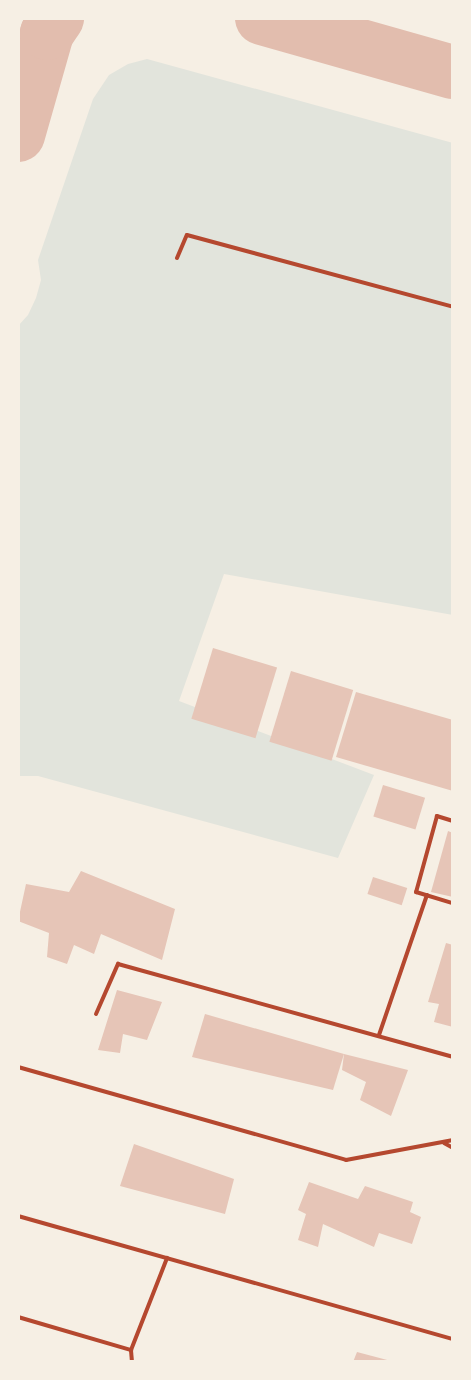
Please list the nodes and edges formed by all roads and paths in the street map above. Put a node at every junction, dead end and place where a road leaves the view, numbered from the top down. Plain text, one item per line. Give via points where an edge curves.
1 (177, 258) dead end
2 (453, 307) edge
3 (453, 821) edge
4 (427, 895) junction
5 (453, 903) edge
6 (96, 1014) dead end
7 (380, 1035) junction
8 (453, 1057) edge
9 (18, 1067) edge
10 (453, 1140) edge
11 (443, 1142) junction
12 (453, 1148) edge
13 (18, 1216) edge
14 (167, 1258) junction
15 (18, 1317) edge
16 (453, 1339) edge
17 (131, 1350) junction
18 (132, 1362) edge

1 - 2 lane via 187,235
3 - 4 lane via 437,816 416,892
4 - 5 lane
4 - 7 lane
6 - 7 lane via 118,964
7 - 8 lane
9 - 11 lane via 346,1160
10 - 11 lane
11 - 12 lane
13 - 14 lane
14 - 16 lane
14 - 17 lane
15 - 17 lane
17 - 18 lane

